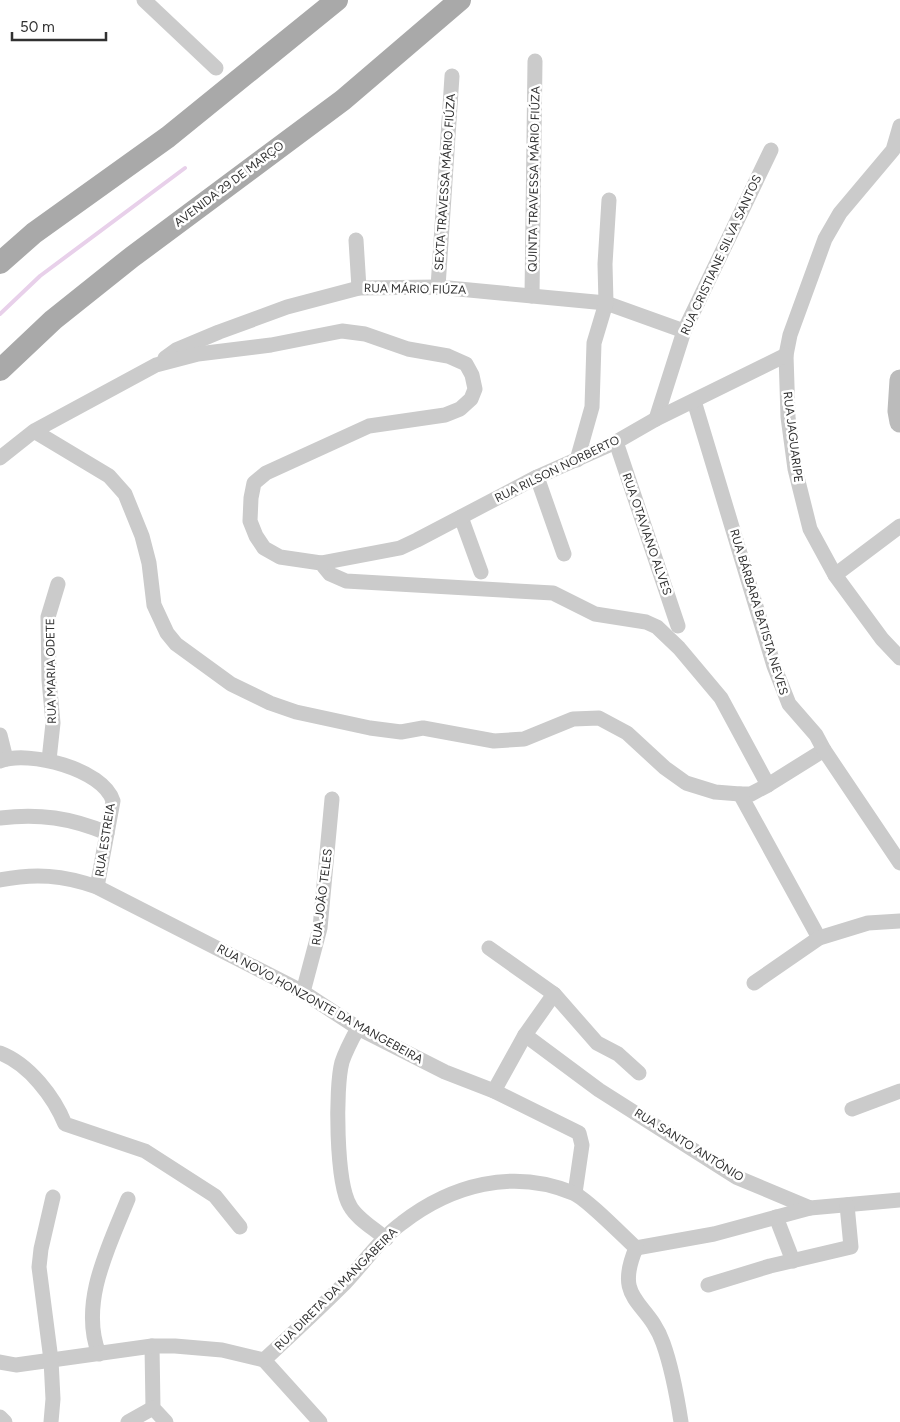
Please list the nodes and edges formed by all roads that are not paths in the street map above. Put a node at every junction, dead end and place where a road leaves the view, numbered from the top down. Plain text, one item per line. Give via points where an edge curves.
1 (144, 0) edge
2 (337, 0) edge
3 (460, 0) edge
4 (535, 61) dead end
5 (216, 68) dead end
6 (452, 76) dead end
7 (900, 126) edge
8 (771, 150) dead end
9 (609, 200) dead end
10 (356, 240) dead end
11 (0, 263) edge
12 (438, 287) junction
13 (359, 288) junction
14 (532, 296) junction
15 (606, 302) junction
16 (684, 331) junction
17 (786, 354) junction
18 (156, 365) junction
19 (0, 370) edge
20 (900, 380) edge
21 (694, 401) junction
22 (656, 419) junction
23 (900, 422) edge
24 (34, 431) junction
25 (616, 442) junction
26 (0, 458) edge
27 (577, 460) junction
28 (536, 477) junction
29 (461, 517) junction
30 (900, 526) edge
31 (564, 554) dead end
32 (320, 563) junction
33 (481, 572) dead end
34 (835, 574) junction
35 (58, 584) dead end
36 (678, 626) dead end
37 (900, 658) edge
38 (0, 735) edge
39 (824, 750) junction
40 (3, 760) edge
41 (49, 760) junction
42 (768, 784) junction
43 (740, 794) junction
44 (332, 800) dead end
45 (0, 818) edge
46 (107, 833) junction
47 (900, 863) edge
48 (0, 880) edge
49 (97, 887) junction
50 (900, 921) edge
51 (819, 938) junction
52 (489, 948) dead end
53 (754, 983) dead end
54 (303, 992) junction
55 (554, 994) junction
56 (358, 1028) junction
57 (525, 1035) junction
58 (0, 1053) edge
59 (639, 1073) dead end
60 (494, 1091) junction
61 (900, 1091) edge
62 (852, 1109) dead end
63 (575, 1193) junction
64 (53, 1197) dead end
65 (128, 1199) dead end
66 (900, 1200) edge
67 (847, 1205) junction
68 (810, 1208) junction
69 (776, 1217) junction
70 (240, 1227) dead end
71 (386, 1239) junction
72 (636, 1248) junction
73 (793, 1261) junction
74 (708, 1285) dead end
75 (152, 1346) junction
76 (99, 1354) junction
77 (51, 1360) junction
78 (264, 1360) junction
79 (0, 1362) edge
80 (153, 1408) junction
81 (0, 1417) edge
82 (5, 1422) edge
83 (51, 1422) edge
84 (128, 1422) edge
85 (166, 1422) edge
86 (320, 1422) edge
87 (681, 1422) edge

1 - 5 street
2 - 11 main road via 168,137 34,233
3 - 19 main road, AVENIDA 29 DE MARÇO via 343,100 124,262 53,320
4 - 14 street, QUINTA TRAVESSA MÁRIO FIÚZA
6 - 12 street, SEXTA TRAVESSA MÁRIO FIÚZA
7 - 17 street, RUA JAGUARIPE via 893,150 840,213 826,239
8 - 16 street, RUA CRISTIANE SILVA SANTOS
9 - 15 street via 604,264
10 - 13 street
12 - 13 street, RUA MÁRIO FIÚZA
12 - 14 street, RUA MÁRIO FIÚZA
13 - 18 street, RUA MÁRIO FIÚZA via 287,308 219,332 176,350
14 - 15 street, RUA MÁRIO FIÚZA
15 - 16 street, RUA MÁRIO FIÚZA
15 - 27 street via 594,343 592,407
16 - 22 street, RUA CRISTIANE SILVA SANTOS
17 - 21 street, RUA RILSON NORBERTO
17 - 34 street, RUA JAGUARIPE via 788,417 803,505 810,529
18 - 24 street
18 - 32 street via 198,354 271,345 342,331 448,356 466,364 475,388 471,399 460,409 445,415 369,426 266,473 254,483 250,521 264,548 280,557
20 - 23 main road
21 - 22 street, RUA RILSON NORBERTO
21 - 39 street, RUA BÁRBARA BATISTA NEVES via 788,704 816,735
22 - 25 street, RUA RILSON NORBERTO
24 - 26 street
24 - 43 street via 118,484 142,536 154,605 167,633 176,644 231,684 296,712 370,728 401,732 422,728 494,741 524,739 573,718 599,718 627,733 686,783 715,792
25 - 27 street, RUA RILSON NORBERTO
25 - 36 street, RUA OTAVIANO ALVES
27 - 28 street, RUA RILSON NORBERTO
28 - 29 street, RUA RILSON NORBERTO
28 - 31 street
29 - 32 street, RUA RILSON NORBERTO via 400,548
29 - 33 street
30 - 34 street
32 - 42 street via 330,574 346,581 553,593 595,614 646,622 657,627 721,698
34 - 37 street, RUA JAGUARIPE via 882,639
35 - 41 street, RUA MARIA ODETE via 48,617 53,723
38 - 40 street
39 - 42 street
39 - 47 street, RUA BÁRBARA BATISTA NEVES
40 - 41 street, RUA ESTREIA via 26,757
41 - 46 street, RUA ESTREIA via 67,766 107,789 113,801
42 - 43 street via 751,794
43 - 51 street
44 - 54 street, RUA JOÃO TELES via 320,928
45 - 46 street via 56,817 81,822
46 - 49 street, RUA ESTREIA
48 - 49 street, RUA NOVO HONZONTE DA MANGEBEIRA via 48,875
49 - 54 street, RUA NOVO HONZONTE DA MANGEBEIRA
50 - 51 street via 868,923
51 - 53 street
52 - 55 street
54 - 56 street, RUA NOVO HONZONTE DA MANGEBEIRA
55 - 57 street
55 - 59 street via 597,1043 618,1054
56 - 60 street, RUA NOVO HONZONTE DA MANGEBEIRA via 445,1072
56 - 71 street via 346,1054 339,1082 340,1153 345,1196 356,1214
57 - 60 street
57 - 68 street, RUA SANTO ANTÔNIO via 599,1090 736,1177
58 - 70 street via 20,1064 45,1090 65,1124 145,1151 215,1196
60 - 63 street, RUA NOVO HONZONTE DA MANGEBEIRA via 579,1133 582,1144
61 - 62 street
63 - 71 street, RUA DIRETA DA MANGABEIRA via 513,1180 488,1182 462,1189 430,1204
63 - 72 street
64 - 77 street via 40,1249 39,1267
65 - 76 street via 93,1301 93,1331
66 - 67 street, RUA SANTO ANTÔNIO
67 - 68 street, RUA SANTO ANTÔNIO
67 - 73 street via 852,1247
68 - 69 street
69 - 72 street via 714,1234
69 - 73 street
71 - 78 street, RUA DIRETA DA MANGABEIRA
72 - 87 street via 629,1265 629,1291 663,1342
73 - 74 street
75 - 76 street, RUA DIRETA DA MANGABEIRA
75 - 78 street, RUA DIRETA DA MANGABEIRA via 199,1347
75 - 80 street
76 - 77 street, RUA DIRETA DA MANGABEIRA
77 - 79 street, RUA DIRETA DA MANGABEIRA via 16,1364
77 - 83 street
78 - 86 street
80 - 84 street
80 - 85 street
81 - 82 street

